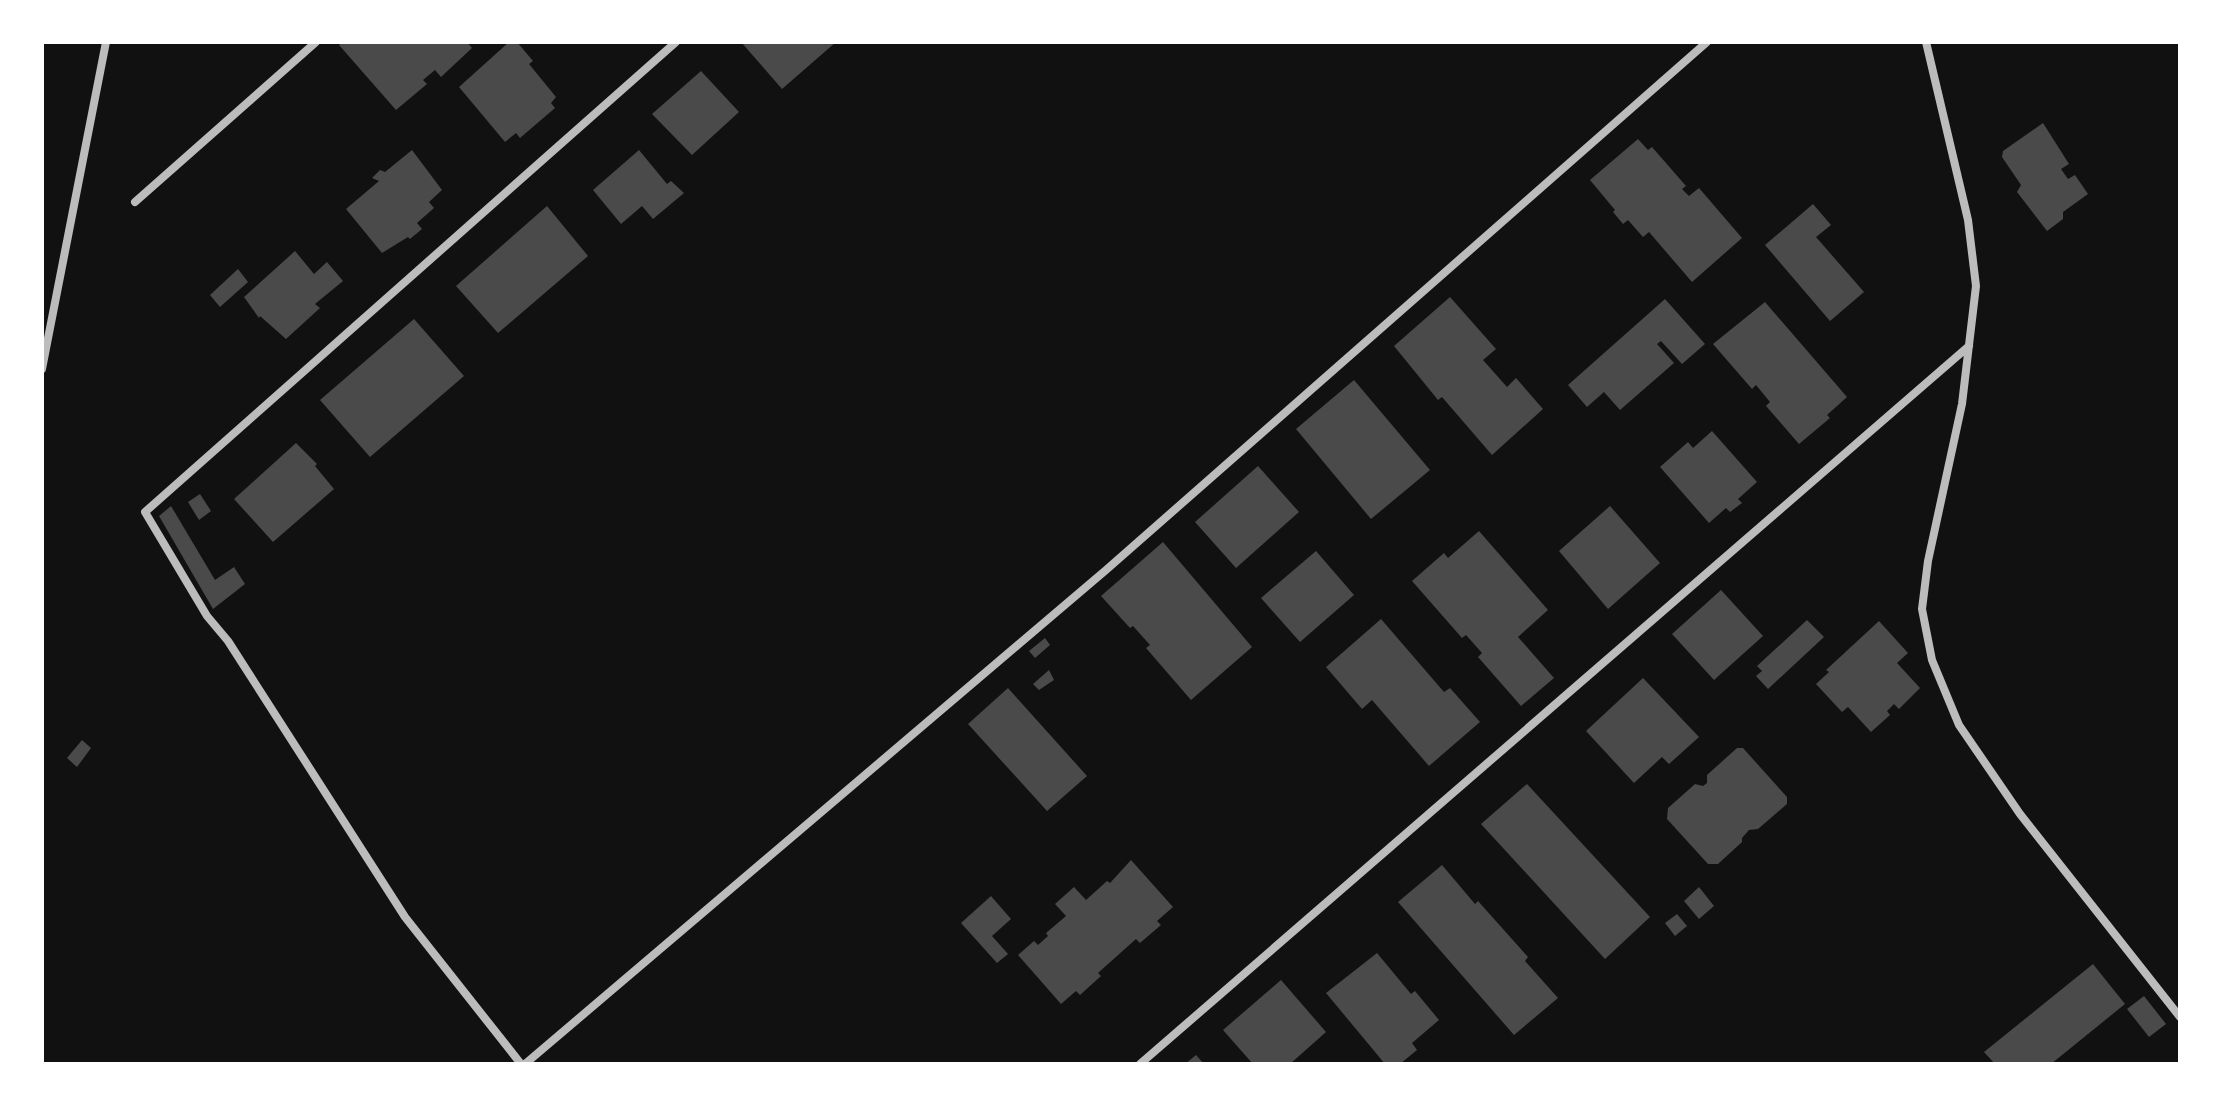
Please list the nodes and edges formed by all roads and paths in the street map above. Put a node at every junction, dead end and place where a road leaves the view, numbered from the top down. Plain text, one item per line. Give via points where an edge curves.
1 (106, 42) edge
2 (316, 42) edge
3 (676, 42) edge
4 (1707, 42) edge
5 (1926, 42) edge
6 (135, 202) dead end
7 (1969, 346) junction
8 (42, 369) edge
9 (2180, 1017) edge
10 (523, 1064) edge
11 (1140, 1064) edge

1 - 8 street
2 - 6 street
3 - 10 street via 145,512 207,616 405,917
4 - 10 street via 1106,570
5 - 7 street via 1968,220 1976,286
7 - 9 street via 1922,609 1932,660 1959,725 2020,814
7 - 11 street

